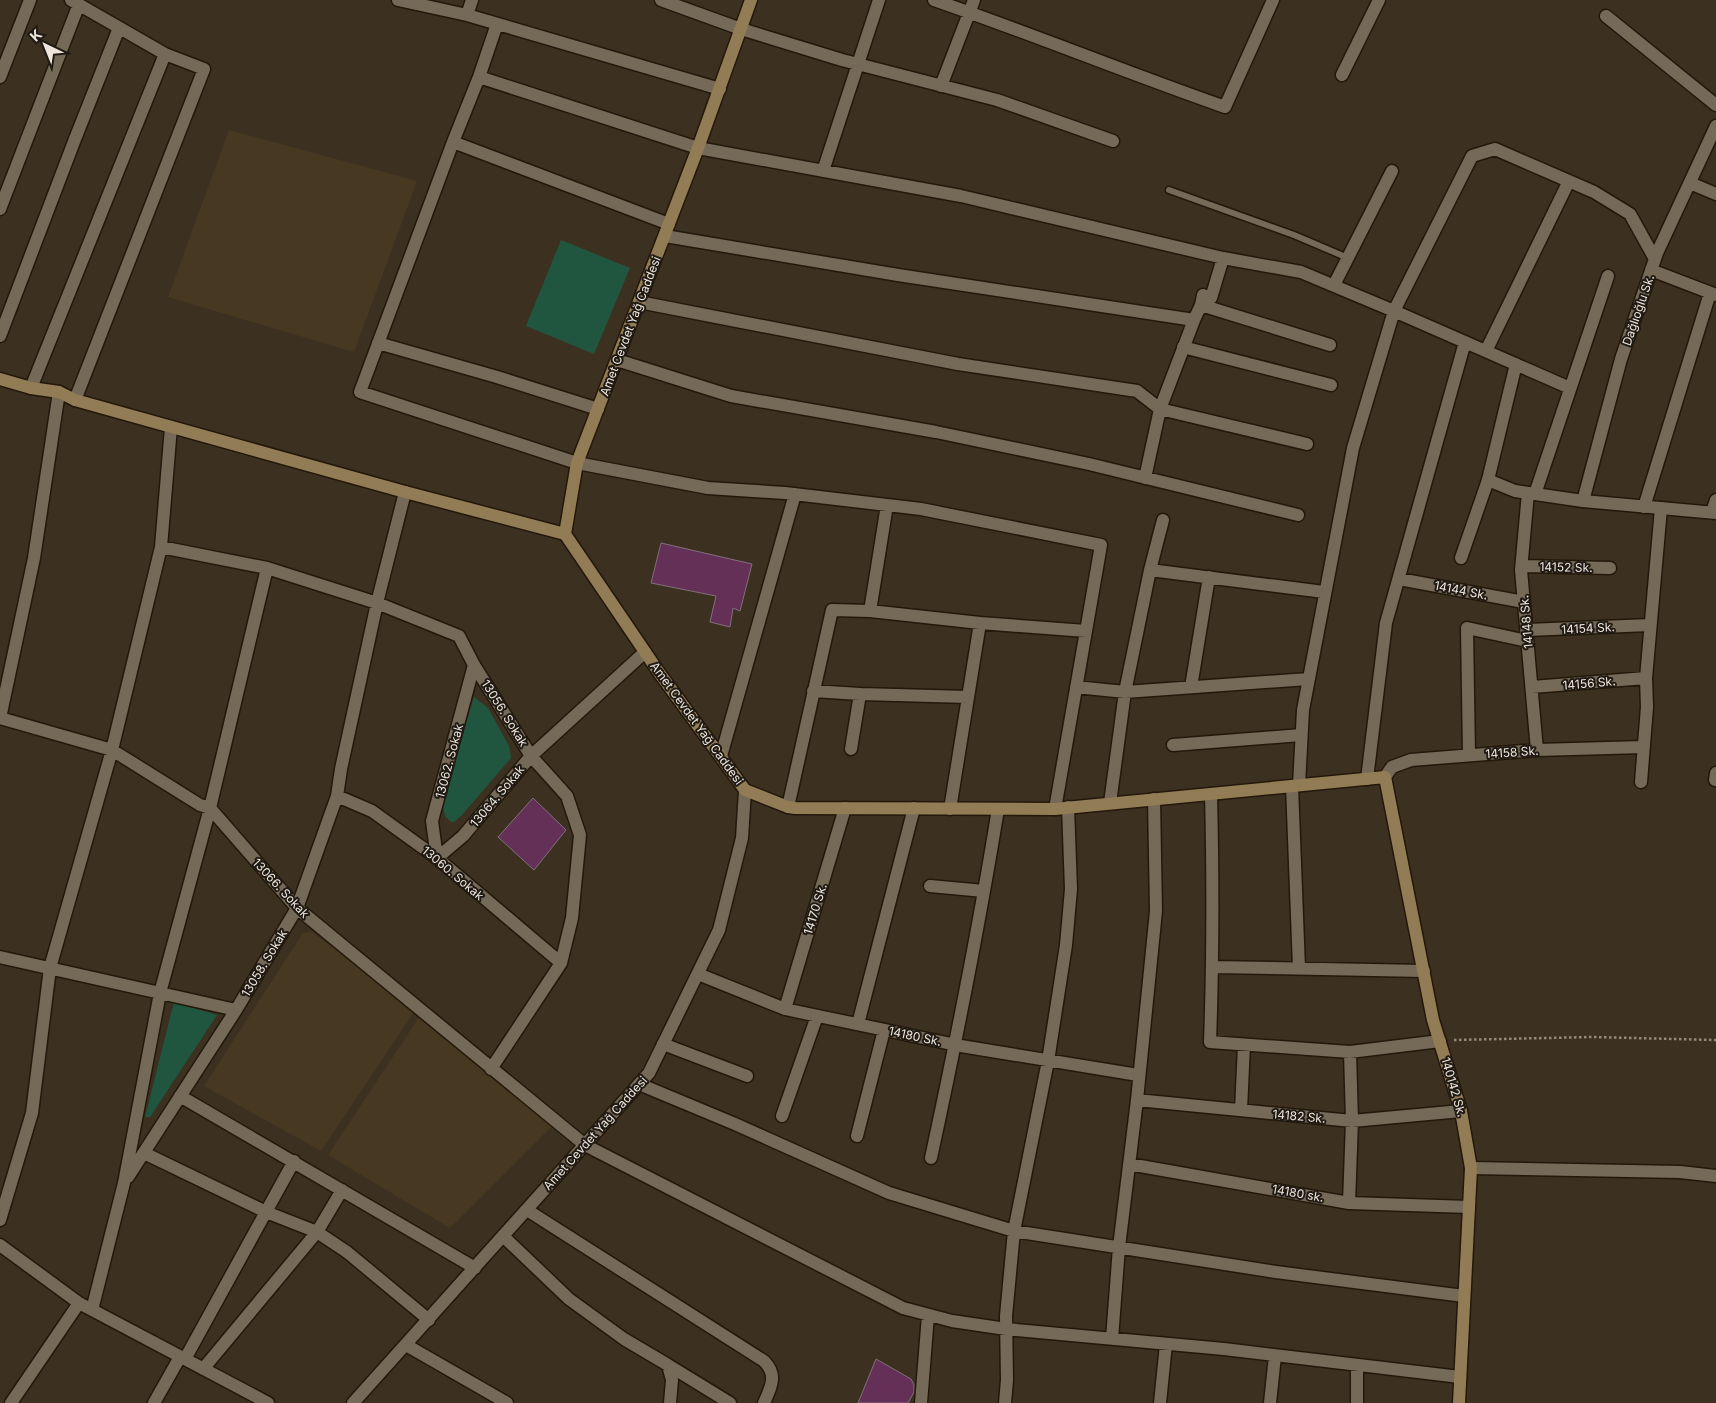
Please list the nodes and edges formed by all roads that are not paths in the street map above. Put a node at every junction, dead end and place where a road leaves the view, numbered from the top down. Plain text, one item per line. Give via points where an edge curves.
1 (30, 0) edge
2 (398, 0) edge
3 (472, 0) edge
4 (661, 0) edge
5 (751, 0) edge
6 (878, 0) edge
7 (934, 0) edge
8 (974, 0) edge
9 (1273, 0) edge
10 (1380, 0) edge
11 (74, 1) edge
12 (969, 12) junction
13 (467, 15) junction
14 (1606, 16) dead end
15 (497, 24) junction
16 (119, 28) junction
17 (741, 29) junction
18 (165, 54) junction
19 (857, 64) junction
20 (1342, 75) dead end
21 (0, 77) edge
22 (479, 77) junction
23 (941, 86) junction
24 (720, 89) junction
25 (1716, 105) edge
26 (1715, 133) edge
27 (1113, 141) dead end
28 (453, 142) junction
29 (698, 148) junction
30 (822, 171) junction
31 (1392, 171) dead end
32 (1569, 181) junction
33 (1690, 183) junction
34 (1168, 190) dead end
35 (1716, 194) edge
36 (0, 210) edge
37 (667, 230) junction
38 (1223, 258) junction
39 (1348, 258) junction
40 (1653, 265) junction
41 (1608, 276) dead end
42 (1334, 285) junction
43 (1713, 294) edge
44 (639, 302) junction
45 (1201, 305) junction
46 (1394, 311) junction
47 (1194, 320) junction
48 (0, 336) edge
49 (1466, 342) junction
50 (378, 344) junction
51 (1330, 344) dead end
52 (1183, 347) junction
53 (1486, 351) junction
54 (617, 360) junction
55 (1516, 364) junction
56 (0, 379) edge
57 (1332, 384) dead end
58 (31, 388) junction
59 (1570, 388) junction
60 (59, 392) junction
61 (75, 400) junction
62 (598, 409) junction
63 (1160, 409) junction
64 (171, 427) junction
65 (1307, 444) dead end
66 (577, 463) junction
67 (1145, 478) junction
68 (1488, 480) junction
69 (405, 492) junction
70 (796, 494) junction
71 (1531, 494) junction
72 (1583, 501) junction
73 (887, 505) junction
74 (1644, 507) junction
75 (1661, 508) junction
76 (1715, 508) edge
77 (1298, 515) dead end
78 (1163, 520) dead end
79 (565, 534) junction
80 (161, 547) junction
81 (1461, 558) dead end
82 (1522, 566) junction
83 (267, 568) junction
84 (1610, 568) dead end
85 (1150, 570) junction
86 (1209, 577) junction
87 (1399, 579) junction
88 (1324, 592) junction
89 (1524, 602) junction
90 (377, 603) junction
91 (870, 611) junction
92 (980, 623) junction
93 (1650, 625) junction
94 (1086, 631) junction
95 (1527, 636) junction
96 (645, 652) junction
97 (474, 665) junction
98 (1308, 678) junction
99 (1646, 678) junction
100 (1076, 687) junction
101 (1191, 687) junction
102 (1532, 687) junction
103 (813, 691) junction
104 (1125, 692) junction
105 (860, 694) junction
106 (968, 697) junction
107 (0, 718) edge
108 (1301, 735) junction
109 (1173, 745) dead end
110 (1644, 747) junction
111 (851, 749) dead end
112 (112, 750) junction
113 (1537, 750) junction
114 (531, 756) junction
115 (721, 756) junction
116 (1469, 756) junction
117 (1385, 777) junction
118 (1367, 779) junction
119 (1641, 782) dead end
120 (1296, 786) junction
121 (745, 790) junction
122 (1211, 794) junction
123 (337, 796) junction
124 (1154, 799) junction
125 (1110, 803) junction
126 (788, 807) junction
127 (210, 808) junction
128 (845, 808) junction
129 (914, 808) junction
130 (950, 808) junction
131 (1062, 808) junction
132 (998, 809) junction
133 (437, 858) junction
134 (930, 886) dead end
135 (984, 891) junction
136 (297, 908) junction
137 (0, 957) edge
138 (560, 963) junction
139 (1213, 967) junction
140 (50, 968) junction
141 (1299, 968) junction
142 (1424, 971) junction
143 (698, 974) junction
144 (160, 993) junction
145 (785, 1009) junction
146 (236, 1010) junction
147 (817, 1016) junction
148 (858, 1024) junction
149 (884, 1030) junction
150 (1440, 1040) junction
151 (663, 1044) junction
152 (955, 1045) junction
153 (1244, 1045) junction
154 (1350, 1052) junction
155 (1048, 1061) junction
156 (491, 1069) junction
157 (1138, 1075) junction
158 (747, 1076) dead end
159 (639, 1084) junction
160 (180, 1096) junction
161 (1137, 1100) junction
162 (1241, 1110) junction
163 (1462, 1111) junction
164 (782, 1116) dead end
165 (1352, 1121) junction
166 (857, 1136) dead end
167 (585, 1145) junction
168 (144, 1153) junction
169 (931, 1158) dead end
170 (294, 1161) junction
171 (1129, 1164) junction
172 (1472, 1168) junction
173 (1716, 1176) edge
174 (124, 1183) junction
175 (342, 1190) junction
176 (1349, 1203) junction
177 (1469, 1207) junction
178 (527, 1210) junction
179 (266, 1212) junction
180 (0, 1220) edge
181 (1014, 1231) junction
182 (317, 1232) junction
183 (503, 1236) junction
184 (0, 1245) edge
185 (1119, 1247) junction
186 (475, 1268) junction
187 (1464, 1296) junction
188 (79, 1303) junction
189 (92, 1310) junction
190 (928, 1315) junction
191 (429, 1320) junction
192 (1006, 1329) junction
193 (1112, 1339) junction
194 (1166, 1344) junction
195 (406, 1345) junction
196 (1276, 1356) junction
197 (182, 1358) junction
198 (668, 1365) junction
199 (1357, 1366) junction
200 (203, 1369) junction
201 (1460, 1377) junction
202 (11, 1403) edge
203 (154, 1403) edge
204 (268, 1403) edge
205 (354, 1403) edge
206 (507, 1403) edge
207 (670, 1403) edge
208 (730, 1403) edge
209 (764, 1403) edge
210 (921, 1403) edge
211 (1005, 1403) edge
212 (1160, 1403) edge
213 (1270, 1403) edge
214 (1357, 1403) edge
215 (1459, 1403) edge

1 - 21 street
2 - 13 street
3 - 13 street
4 - 17 street
5 - 17 main road, Amet Cevdet Yağ Caddesi
6 - 19 street
7 - 12 street
8 - 12 street
9 - 12 street via 1226,107
10 - 20 street
11 - 16 street
11 - 36 street
12 - 23 street
13 - 15 street
14 - 25 street
15 - 22 street
15 - 24 street
16 - 18 street
16 - 48 street
17 - 19 street
17 - 24 main road, Amet Cevdet Yağ Caddesi
18 - 58 street
18 - 61 street via 204,69
19 - 23 street
19 - 30 street
22 - 28 street
22 - 29 street
23 - 27 street via 997,100
24 - 29 main road, Amet Cevdet Yağ Caddesi
26 - 33 street, Dağlıoğlu Sk.
28 - 37 street
28 - 50 street
29 - 30 street
29 - 37 main road, Amet Cevdet Yağ Caddesi
30 - 38 street via 961,196
31 - 39 street
32 - 40 street via 1630,214
32 - 46 street via 1495,150 1472,156
32 - 53 street
33 - 35 street
33 - 40 street, Dağlıoğlu Sk.
34 - 39 lane
37 - 44 main road, Amet Cevdet Yağ Caddesi
37 - 47 street via 898,276
38 - 42 street via 1301,272
38 - 45 street via 1211,298 1203,295
39 - 42 street
40 - 43 street
40 - 72 street, Dağlıoğlu Sk. via 1621,359
41 - 59 street, 14148 Sk.
42 - 46 street
43 - 74 street
44 - 54 main road, Amet Cevdet Yağ Caddesi
44 - 63 street via 958,364 1137,391
45 - 47 street
45 - 51 street
46 - 49 street
46 - 88 street via 1353,448
47 - 52 street
49 - 53 street
49 - 87 street
50 - 62 street
50 - 66 street via 360,392
52 - 57 street
52 - 63 street
53 - 55 street
54 - 62 main road, Amet Cevdet Yağ Caddesi
54 - 67 street via 731,396 936,432
55 - 59 street
55 - 68 street
56 - 58 main road
58 - 60 main road
59 - 71 street, 14148 Sk.
60 - 61 main road
60 - 107 street via 34,558
61 - 64 main road
62 - 66 main road, Amet Cevdet Yağ Caddesi
63 - 65 street
63 - 67 street
64 - 69 main road
64 - 80 street
66 - 70 street via 708,488
66 - 79 main road, Amet Cevdet Yağ Caddesi
67 - 77 street
68 - 71 street
68 - 81 street
69 - 79 main road
69 - 90 street, 13058. Sokak
70 - 73 street
70 - 115 street
71 - 72 street
71 - 82 street, 14148 Sk.
72 - 74 street
73 - 91 street
73 - 94 street via 1101,545
74 - 75 street
75 - 76 street
75 - 93 street
78 - 85 street
79 - 96 main road, Amet Cevdet Yağ Caddesi
80 - 83 street, 13056. Sokak
80 - 112 street
82 - 84 street, 14152 Sk.
82 - 89 street, 14148 Sk.
83 - 90 street, 13056. Sokak
83 - 127 street
85 - 86 street
85 - 104 street
86 - 88 street
86 - 101 street
87 - 89 street, 14144 Sk.
87 - 118 street via 1386,623
88 - 98 street
89 - 95 street, 14148 Sk.
90 - 97 street, 13056. Sokak via 459,636
90 - 123 street, 13058. Sokak
91 - 92 street
91 - 103 street via 832,610
92 - 94 street
92 - 106 street
93 - 95 street, 14154 Sk.
93 - 99 street
94 - 100 street
95 - 102 street, 14148 Sk.
95 - 116 street, 14154 Sk. via 1468,628
96 - 114 street, 13064. Sokak
96 - 115 main road, Amet Cevdet Yağ Caddesi
97 - 114 street, 13056. Sokak
97 - 133 street, 13062. Sokak via 432,821
98 - 101 street
98 - 108 street
99 - 102 street, 14156 Sk.
99 - 110 street
100 - 104 street
100 - 131 street
101 - 104 street
102 - 113 street, 14148 Sk.
103 - 105 street
103 - 126 street
104 - 125 street
105 - 106 street
105 - 111 street
106 - 130 street
107 - 112 street, 13066. Sokak
108 - 109 street
108 - 120 street
110 - 113 street, 14158 Sk.
110 - 119 street
112 - 127 street, 13066. Sokak via 200,805
112 - 140 street
113 - 116 street, 14158 Sk.
114 - 133 street, 13064. Sokak via 463,836
114 - 138 street, 13056. Sokak via 567,796 580,835 572,918
115 - 121 main road, Amet Cevdet Yağ Caddesi
116 - 117 street, 14158 Sk. via 1411,760 1392,767
117 - 118 main road
117 - 142 main road, 140142 Sk.
118 - 120 main road
120 - 122 main road
120 - 141 street
121 - 126 main road
121 - 143 street, Amet Cevdet Yağ Caddesi via 742,838 719,930
122 - 124 main road
122 - 139 street
123 - 133 street, 13060. Sokak via 372,811
123 - 136 street, 13058. Sokak
124 - 125 main road
124 - 157 street via 1156,911
125 - 131 main road
126 - 128 main road
127 - 136 street, 13066. Sokak
127 - 144 street
128 - 129 main road
128 - 145 street, 14170 Sk.
129 - 130 main road
129 - 148 street
130 - 132 main road
131 - 132 main road
131 - 155 street via 1071,889
132 - 135 street
133 - 138 street, 13060. Sokak
134 - 135 street
135 - 152 street
136 - 146 street, 13058. Sokak
136 - 156 street, 13066. Sokak
137 - 140 street
138 - 156 street, 13056. Sokak
139 - 141 street
139 - 153 street via 1210,1042
140 - 144 street
140 - 180 street via 32,1113
141 - 142 street
142 - 150 main road, 140142 Sk.
143 - 145 street, 14180 Sk.
143 - 151 street, Amet Cevdet Yağ Caddesi
144 - 146 street
144 - 174 street
145 - 147 street, 14180 Sk.
146 - 160 street, 13058. Sokak
147 - 148 street, 14180 Sk.
147 - 164 street
148 - 149 street, 14180 Sk.
149 - 152 street, 14180 Sk.
149 - 166 street
150 - 154 street
150 - 163 main road, 140142 Sk.
151 - 158 street
151 - 159 street, Amet Cevdet Yağ Caddesi via 649,1073
152 - 155 street, 14180 Sk.
152 - 169 street
153 - 154 street
153 - 162 street
154 - 165 street
155 - 157 street, 14180 Sk.
155 - 181 street
156 - 167 street, 13066. Sokak
157 - 161 street
159 - 167 street, Amet Cevdet Yağ Caddesi
159 - 181 street via 889,1193
160 - 168 street, 13058. Sokak
160 - 170 street
161 - 162 street, 14182 Sk.
161 - 171 street
162 - 165 street, 14182 Sk.
163 - 165 street, 14182 Sk.
163 - 172 main road, 140142 Sk.
165 - 176 street
167 - 178 street, Amet Cevdet Yağ Caddesi
167 - 190 street, 13066. Sokak via 902,1308
168 - 174 street, 13058. Sokak
168 - 179 street
170 - 175 street
170 - 179 street
171 - 176 street, 14180 sk.
171 - 185 street
172 - 173 street via 1680,1172
172 - 177 main road, 140142 Sk.
174 - 189 street
175 - 182 street
175 - 186 street
176 - 177 street, 14180 sk.
177 - 187 main road, 140142 Sk.
178 - 183 street, Amet Cevdet Yağ Caddesi
178 - 209 street via 764,1361 773,1377
179 - 182 street
179 - 197 street
181 - 185 street
181 - 192 street
182 - 191 street via 347,1252
182 - 200 street
183 - 186 street, Amet Cevdet Yağ Caddesi
183 - 198 street via 568,1299 624,1339
184 - 188 street
185 - 187 street via 1276,1272
185 - 193 street
186 - 191 street, Amet Cevdet Yağ Caddesi
187 - 201 main road, 140142 Sk.
188 - 189 street
188 - 202 street
189 - 197 street
190 - 192 street, 13066. Sokak
190 - 210 street
191 - 195 street, Amet Cevdet Yağ Caddesi
192 - 193 street, 13066. Sokak
192 - 211 street
193 - 194 street, 13066. Sokak
194 - 196 street, 13066. Sokak
194 - 212 street
195 - 205 street, Amet Cevdet Yağ Caddesi
195 - 206 street
196 - 199 street, 13066. Sokak
196 - 213 street
197 - 200 street
197 - 203 street
198 - 207 street via 672,1380
198 - 208 street
199 - 201 street, 13066. Sokak
199 - 214 street
200 - 204 street
201 - 215 main road, 140142 Sk.

